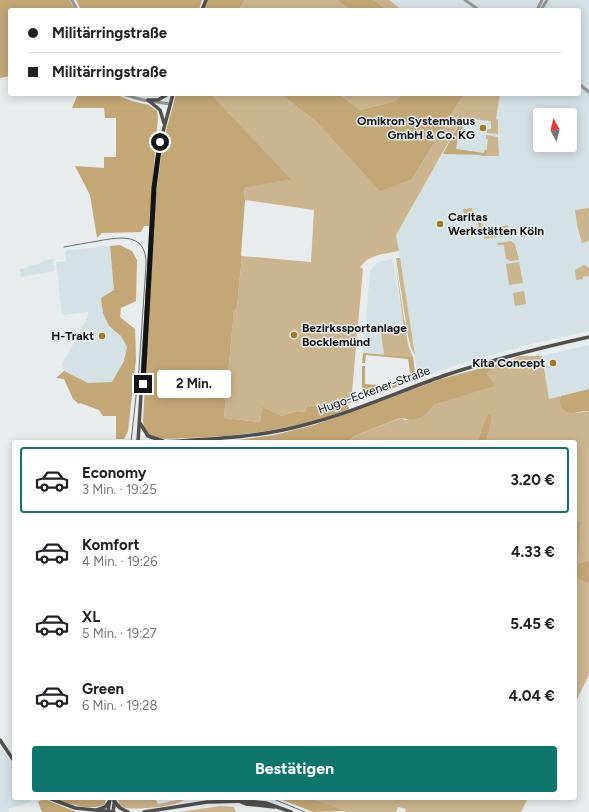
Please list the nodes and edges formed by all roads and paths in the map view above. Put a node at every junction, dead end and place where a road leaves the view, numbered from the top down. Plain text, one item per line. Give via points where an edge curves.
1 (466, 0) edge
2 (476, 8) edge
3 (581, 86) edge
4 (589, 92) edge
5 (131, 96) edge
6 (165, 96) edge
7 (172, 96) edge
8 (148, 100) junction
9 (170, 104) junction
10 (164, 124) junction
11 (589, 337) edge
12 (140, 422) junction
13 (138, 440) edge
14 (159, 440) edge
15 (195, 440) edge
16 (0, 740) edge
17 (12, 758) edge
18 (54, 800) edge
19 (109, 800) edge
20 (115, 800) edge
21 (93, 811) junction
22 (108, 812) edge
23 (113, 812) edge
24 (128, 812) edge
25 (144, 812) edge
26 (291, 812) edge

1 - 2 street
3 - 4 street
5 - 8 street
6 - 8 main road via 158,100
7 - 9 main road
8 - 9 street
8 - 10 main road via 160,110
9 - 10 main road
10 - 12 main road via 154,188
11 - 15 main road, Hugo-Eckener-Straße via 481,364 300,426 249,436
12 - 13 main road
12 - 14 main road via 148,436
16 - 17 main road
18 - 21 main road
19 - 21 main road via 102,809
19 - 22 main road
20 - 23 main road
20 - 24 main road via 120,808
21 - 22 main road
22 - 23 main road
25 - 26 main road via 207,802 240,801

